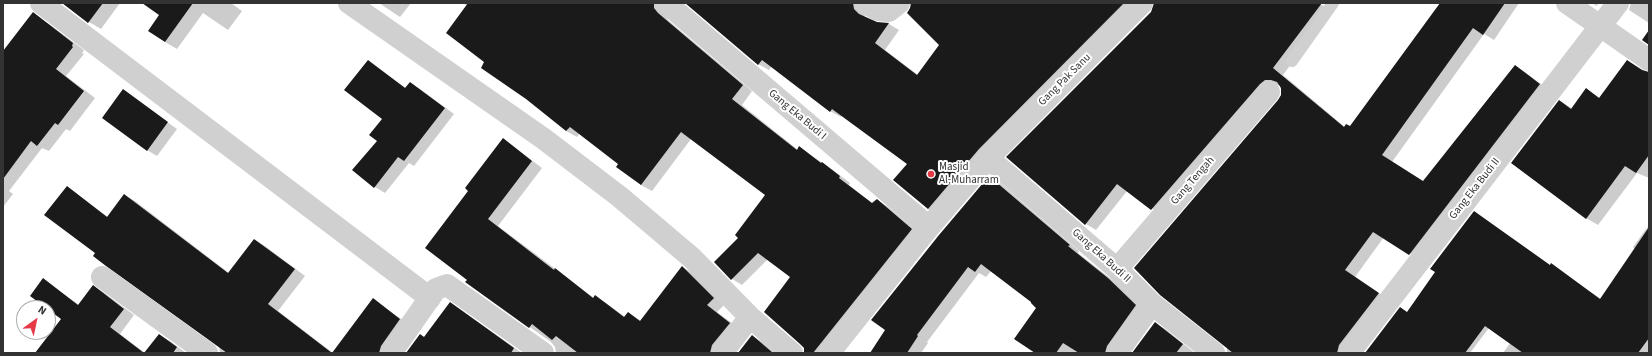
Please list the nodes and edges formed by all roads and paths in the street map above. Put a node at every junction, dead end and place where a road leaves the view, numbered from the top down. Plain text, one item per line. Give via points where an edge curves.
1 (41, 3) edge
2 (349, 3) edge
3 (666, 3) edge
4 (865, 3) edge
5 (899, 3) edge
6 (1142, 3) edge
7 (1333, 3) edge
8 (1567, 3) edge
9 (1618, 3) edge
10 (1601, 26) junction
11 (1649, 60) edge
12 (1292, 61) dead end
13 (1269, 92) dead end
14 (988, 158) junction
15 (928, 227) junction
16 (1117, 269) junction
17 (102, 277) dead end
18 (430, 298) junction
19 (1152, 304) junction
20 (750, 317) junction
21 (207, 353) edge
22 (391, 353) edge
23 (543, 353) edge
24 (722, 353) edge
25 (792, 353) edge
26 (829, 353) edge
27 (1117, 353) edge
28 (1214, 353) edge
29 (1349, 353) edge

1 - 18 street
2 - 20 street via 544,138 620,197 692,258
3 - 15 street, Gang Eka Budi I
4 - 5 street via 878,10 889,11
6 - 14 street, Gang Pak Sanu
7 - 12 lane
8 - 10 street
9 - 10 street, Gang Eka Budi II
10 - 11 street
10 - 29 street, Gang Eka Budi II
13 - 16 street, Gang Tengah
14 - 15 street, Gang Pak Sanu
14 - 16 street, Gang Eka Budi II
15 - 26 street, Gang Pak Sanu
16 - 19 street, Gang Eka Budi II
17 - 21 street
18 - 22 street
18 - 23 street via 436,288 447,285
19 - 27 street
19 - 28 street, Gang Eka Budi II
20 - 24 street
20 - 25 street

